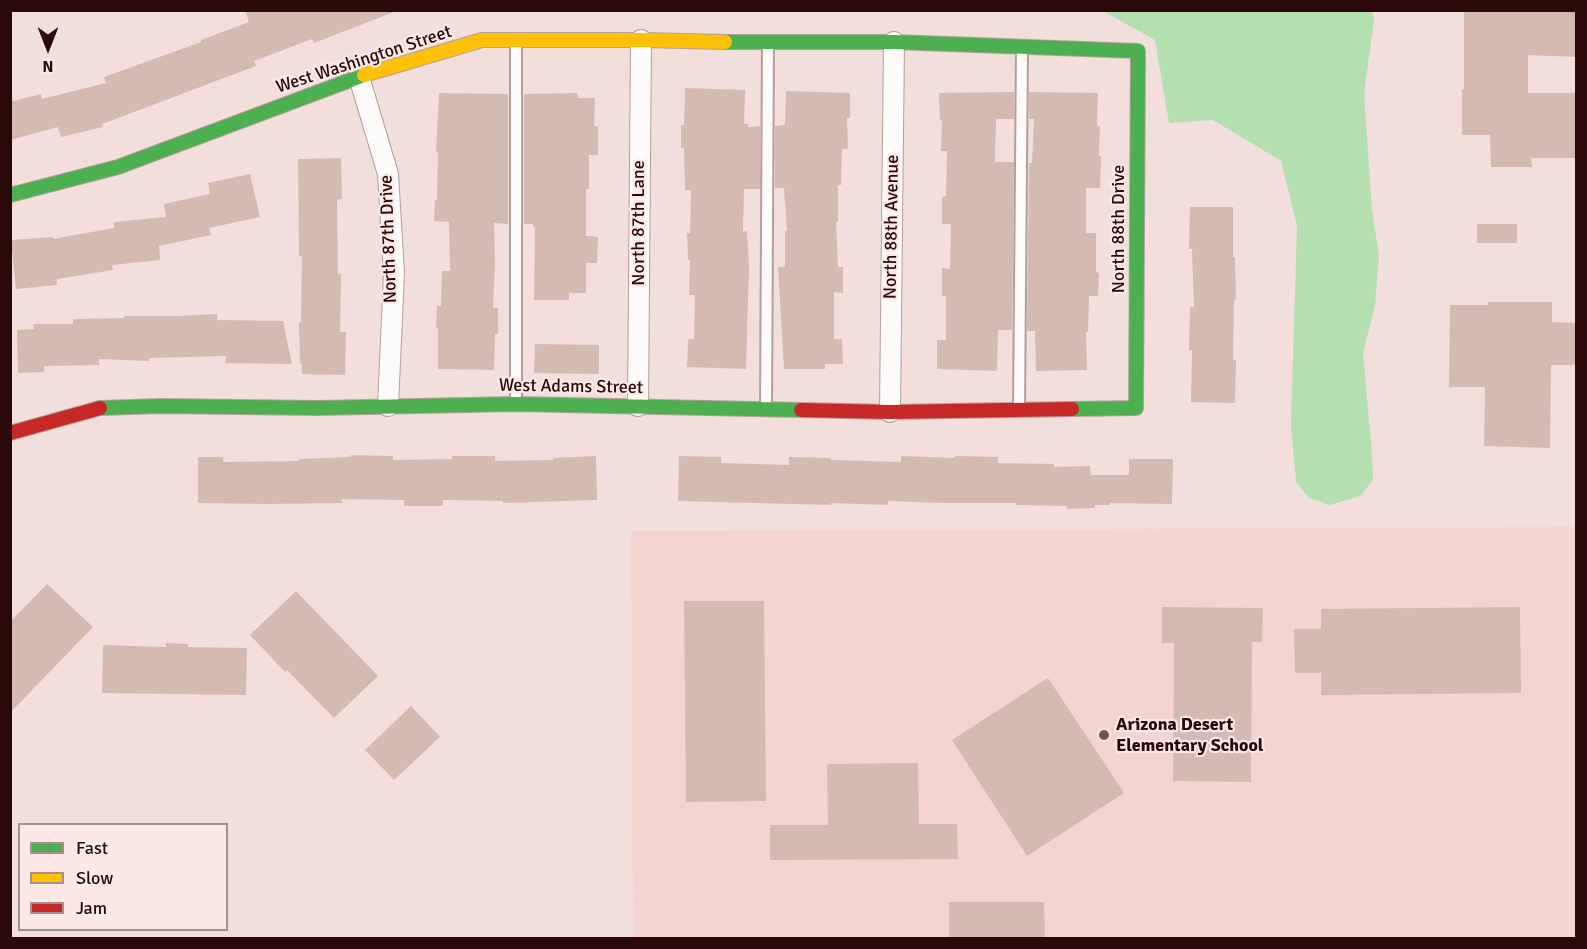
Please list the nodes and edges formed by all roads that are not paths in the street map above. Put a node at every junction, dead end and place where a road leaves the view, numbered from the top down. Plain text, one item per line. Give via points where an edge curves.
1 (516, 40) junction
2 (641, 40) junction
3 (894, 42) junction
4 (768, 43) junction
5 (1022, 47) junction
6 (1138, 51) joint
7 (359, 77) junction
8 (10, 195) edge
9 (516, 404) junction
10 (388, 406) junction
11 (638, 406) junction
12 (1136, 408) joint
13 (766, 409) junction
14 (1019, 410) junction
15 (890, 412) junction
16 (10, 433) edge

1 - 2 street, West Washington Street
1 - 7 street, West Washington Street via 482,40
1 - 9 lane
2 - 4 street, West Washington Street
2 - 11 street, North 87th Lane
3 - 4 street, West Washington Street
3 - 5 street, West Washington Street
3 - 15 street, North 88th Avenue
4 - 13 lane
5 - 6 street, West Washington Street
5 - 14 lane
6 - 12 street, North 88th Drive
7 - 8 street, West Washington Street via 118,167
7 - 10 street, North 87th Drive via 388,174 394,273
9 - 10 street, West Adams Street
9 - 11 street, West Adams Street
10 - 16 street, West Adams Street via 95,408
11 - 13 street, West Adams Street
12 - 14 street, West Adams Street
13 - 15 street, West Adams Street
14 - 15 street, West Adams Street

